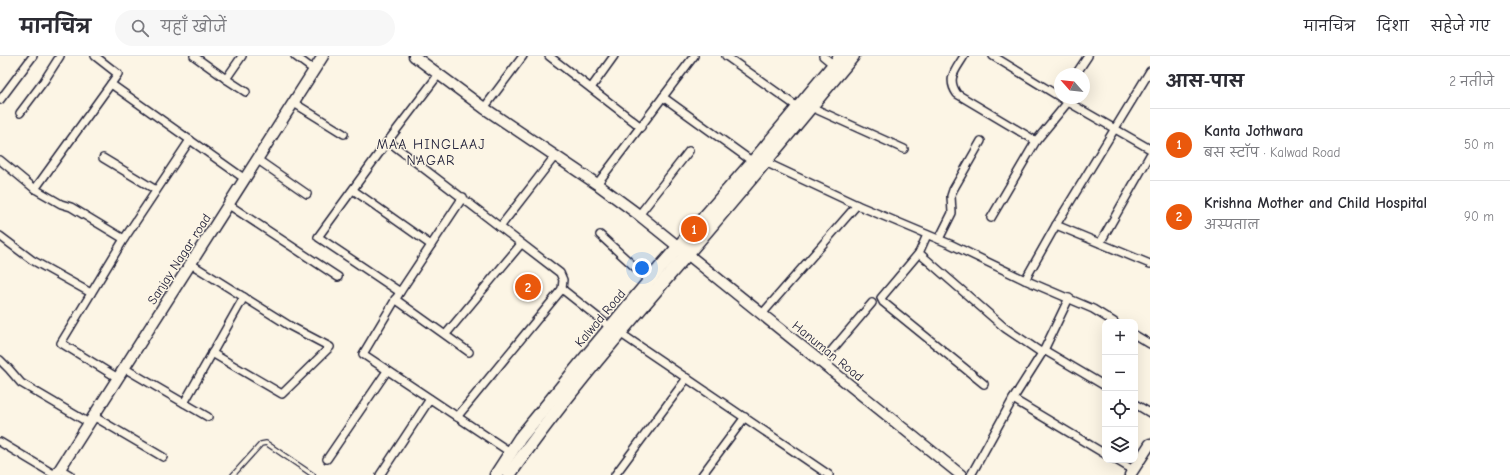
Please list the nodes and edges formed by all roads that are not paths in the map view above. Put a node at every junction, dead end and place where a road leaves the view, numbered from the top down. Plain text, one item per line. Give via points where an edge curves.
1 (34, 56) edge
2 (60, 56) edge
3 (96, 56) edge
4 (194, 56) edge
5 (242, 56) edge
6 (295, 56) edge
7 (323, 56) edge
8 (414, 56) edge
9 (522, 56) edge
10 (549, 56) edge
11 (614, 56) edge
12 (694, 56) edge
13 (726, 56) edge
14 (823, 56) edge
15 (853, 56) edge
16 (964, 56) edge
17 (992, 56) edge
18 (1088, 56) edge
19 (837, 61) edge
20 (1080, 68) edge
21 (314, 70) junction
22 (1150, 71) edge
23 (439, 74) junction
24 (226, 79) junction
25 (111, 84) junction
26 (590, 88) junction
27 (246, 92) dead end
28 (1054, 94) edge
29 (663, 98) junction
30 (0, 100) edge
31 (294, 103) junction
32 (1066, 104) edge
33 (1072, 104) edge
34 (805, 107) junction
35 (484, 108) junction
36 (20, 113) dead end
37 (641, 127) junction
38 (1114, 128) junction
39 (344, 134) dead end
40 (190, 140) junction
41 (981, 140) dead end
42 (388, 141) junction
43 (1036, 141) junction
44 (904, 149) dead end
45 (1150, 149) edge
46 (689, 151) dead end
47 (1150, 155) edge
48 (555, 156) junction
49 (103, 158) dead end
50 (0, 160) edge
51 (258, 160) junction
52 (753, 162) junction
53 (765, 162) junction
54 (245, 179) junction
55 (597, 184) junction
56 (35, 189) junction
57 (156, 190) junction
58 (353, 190) junction
59 (307, 194) dead end
60 (463, 197) junction
61 (857, 204) junction
62 (229, 205) junction
63 (639, 215) junction
64 (991, 218) dead end
65 (1056, 225) junction
66 (500, 228) junction
67 (600, 235) dead end
68 (927, 235) junction
69 (0, 236) edge
70 (124, 239) junction
71 (939, 239) junction
72 (1100, 243) junction
73 (521, 244) junction
74 (431, 245) junction
75 (684, 250) junction
76 (919, 253) junction
77 (191, 264) junction
78 (1150, 264) edge
79 (338, 277) dead end
80 (649, 280) junction
81 (1025, 280) junction
82 (562, 289) junction
83 (91, 292) junction
84 (400, 292) junction
85 (244, 297) junction
86 (1069, 298) junction
87 (395, 299) junction
88 (872, 303) dead end
89 (762, 314) junction
90 (1109, 319) edge
91 (615, 330) junction
92 (446, 334) junction
93 (1138, 337) edge
94 (1150, 344) edge
95 (1043, 351) junction
96 (469, 352) dead end
97 (212, 353) junction
98 (0, 360) edge
99 (822, 362) junction
100 (124, 368) junction
101 (387, 371) junction
102 (118, 378) junction
103 (687, 378) junction
104 (984, 384) dead end
105 (1102, 384) edge
106 (430, 399) junction
107 (1013, 399) junction
108 (184, 403) junction
109 (1138, 406) edge
110 (1150, 413) edge
111 (208, 417) dead end
112 (457, 417) junction
113 (745, 417) junction
114 (91, 420) junction
115 (0, 442) edge
116 (525, 442) junction
117 (1150, 444) edge
118 (510, 452) junction
119 (1102, 452) edge
120 (163, 457) dead end
121 (327, 459) dead end
122 (1119, 463) edge
123 (57, 473) edge
124 (1131, 473) edge
125 (70, 475) edge
126 (233, 475) edge
127 (313, 475) edge
128 (380, 475) edge
129 (496, 475) edge
130 (509, 475) edge
131 (616, 475) edge
132 (702, 475) edge
133 (829, 475) edge
134 (961, 475) edge
135 (971, 475) edge

1 - 30 street
2 - 36 street
3 - 25 street via 118,74
4 - 24 street
5 - 24 street
6 - 21 street
7 - 21 street, Sanjay Nagar road
8 - 23 street, Hanuman Road
9 - 35 street
10 - 26 street
11 - 26 street
12 - 29 street
13 - 34 street
14 - 19 street
15 - 34 main road, Kalwad Road
16 - 43 street via 951,82 957,94
17 - 28 street
18 - 20 street
19 - 34 main road, Kalwad Road
21 - 31 street, Sanjay Nagar road
22 - 38 street
23 - 35 street, Hanuman Road
23 - 42 street
24 - 27 street
25 - 40 street
25 - 56 street
26 - 37 street
29 - 37 street
29 - 52 street
31 - 39 street
31 - 51 street, Sanjay Nagar road
32 - 43 street
33 - 38 street
34 - 44 street
34 - 52 main road, Kalwad Road
34 - 53 main road, Kalwad Road
35 - 48 street, Hanuman Road
37 - 55 street
38 - 45 street
38 - 65 street
40 - 54 street
40 - 57 street
41 - 71 street via 953,190 952,213
42 - 58 street
42 - 60 street
43 - 64 street
46 - 63 street
47 - 72 street
48 - 55 street, Hanuman Road
48 - 66 street
49 - 57 street
50 - 56 street
51 - 54 street, Sanjay Nagar road
51 - 59 street
52 - 75 main road, Kalwad Road
53 - 61 street
53 - 75 main road, Kalwad Road
54 - 62 street, Sanjay Nagar road
55 - 63 street, Hanuman Road
56 - 70 street
57 - 70 street
58 - 74 street
58 - 84 street via 318,237
60 - 66 street
60 - 74 street
61 - 68 street
61 - 89 street
62 - 77 street, Sanjay Nagar road
62 - 79 street
63 - 75 street, Hanuman Road
65 - 72 street
65 - 81 street
66 - 73 street
67 - 80 street
68 - 71 street
68 - 76 street
69 - 83 street via 32,260
70 - 83 street
71 - 81 street
72 - 78 street
73 - 82 street via 560,273 563,280
73 - 92 street
74 - 84 street
75 - 80 main road, Kalwad Road
75 - 89 street, Hanuman Road
75 - 91 main road, Kalwad Road
76 - 95 street via 1005,328
76 - 104 street via 881,298
77 - 85 street
77 - 100 street, Sanjay Nagar road
80 - 91 main road, Kalwad Road
81 - 86 street
82 - 91 street
82 - 112 street
83 - 102 street via 61,343
84 - 87 street
85 - 97 street
85 - 97 street via 330,347 282,394
86 - 90 street
86 - 95 street
87 - 92 street
87 - 101 street via 363,354
88 - 99 street
89 - 99 street, Hanuman Road
91 - 103 street
91 - 116 main road, Kalwad Road via 559,407
92 - 96 street
93 - 94 street
95 - 105 street
95 - 107 street
97 - 108 street
98 - 114 street via 21,383
99 - 134 street, Hanuman Road
100 - 102 street, Sanjay Nagar road
100 - 108 street
101 - 106 street
101 - 121 street
102 - 114 street, Sanjay Nagar road
103 - 113 street
103 - 131 street
106 - 112 street
106 - 128 street
107 - 119 street
107 - 135 street
108 - 111 street
109 - 110 street
112 - 118 street
113 - 132 street
113 - 133 street
114 - 120 street
114 - 123 street, Sanjay Nagar road
115 - 123 street
116 - 118 main road, Kalwad Road
116 - 130 main road, Kalwad Road
117 - 124 street
118 - 129 main road, Kalwad Road
122 - 124 street
123 - 125 street
126 - 127 lane via 261,444 266,443

